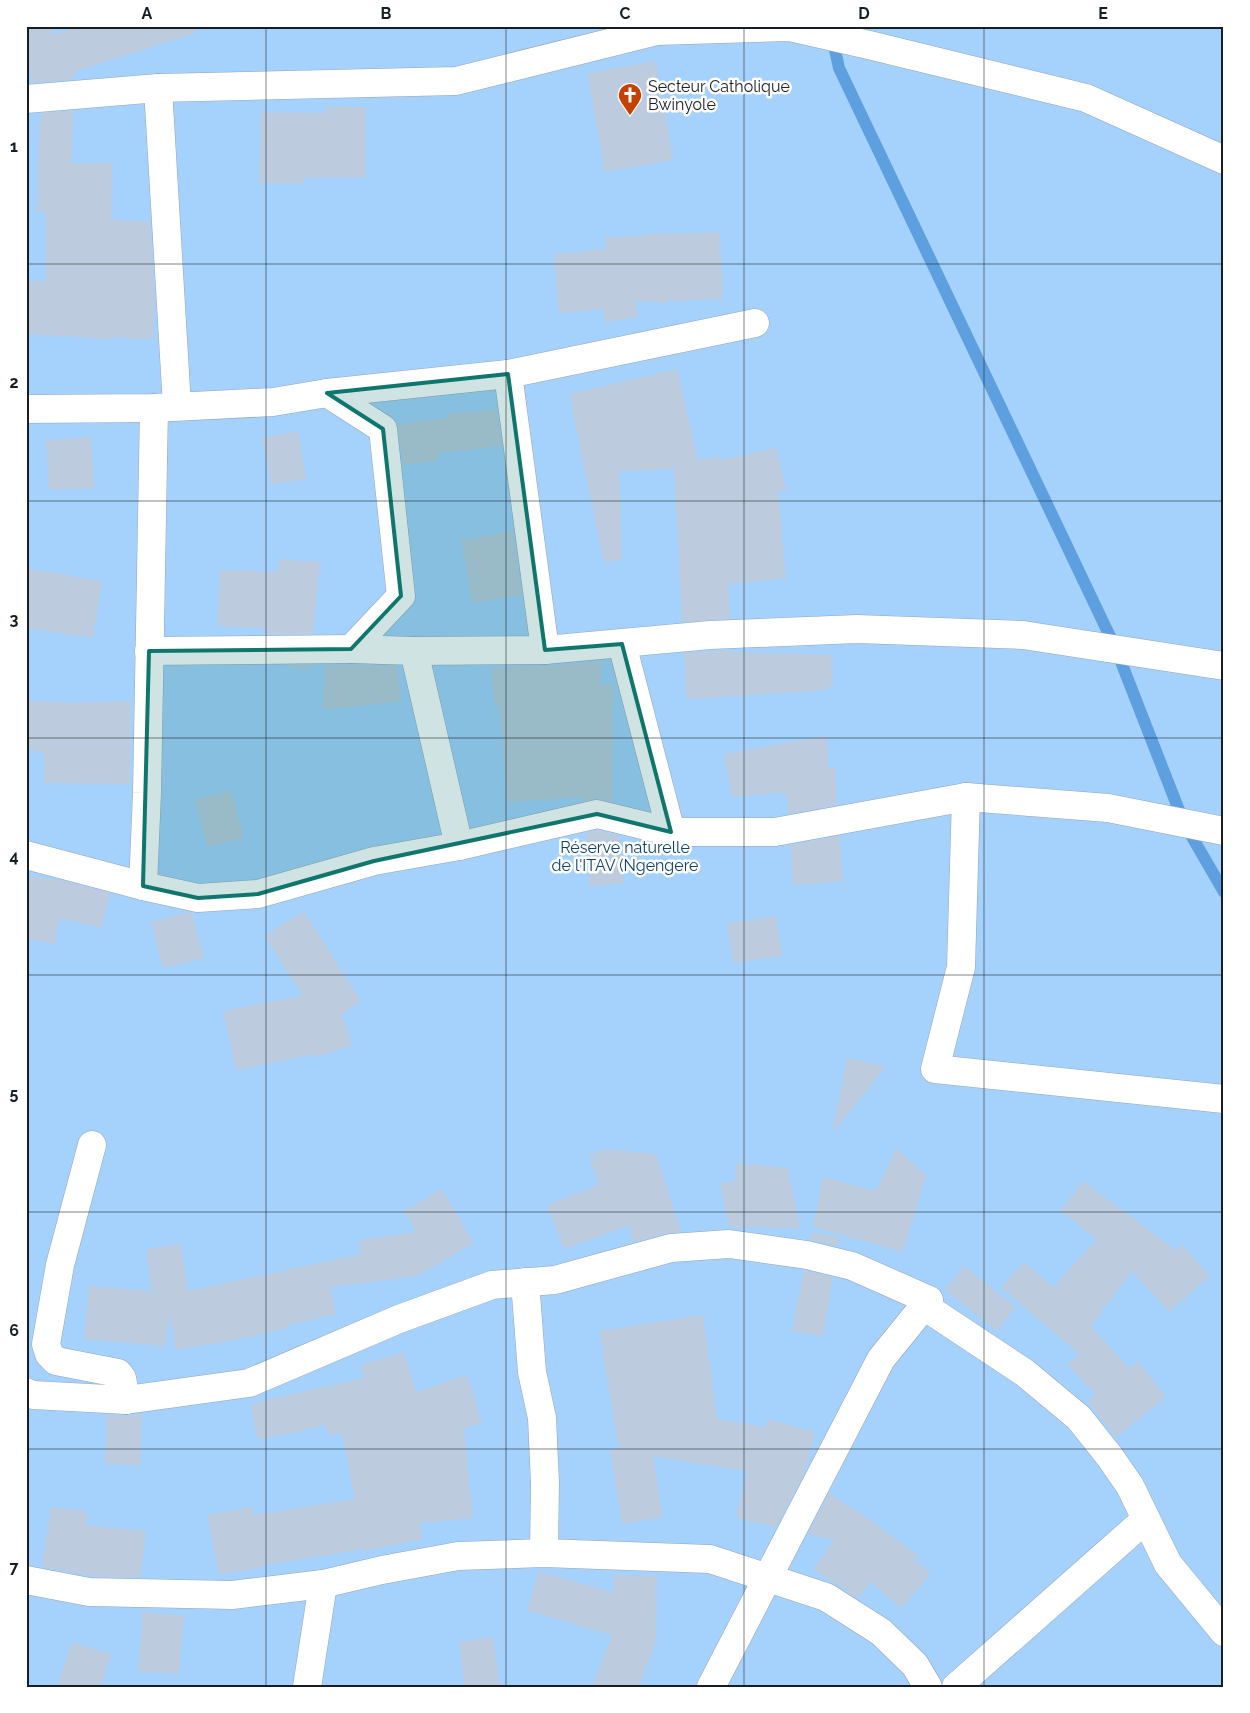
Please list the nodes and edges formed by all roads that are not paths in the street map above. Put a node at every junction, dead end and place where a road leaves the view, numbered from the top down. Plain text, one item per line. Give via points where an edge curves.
1 (657, 28) edge
2 (158, 88) junction
3 (26, 99) edge
4 (1224, 160) edge
5 (755, 323) dead end
6 (508, 374) junction
7 (326, 393) junction
8 (165, 407) junction
9 (26, 410) edge
10 (622, 644) junction
11 (351, 649) junction
12 (545, 650) junction
13 (149, 652) junction
14 (414, 652) junction
15 (1214, 665) edge
16 (966, 797) junction
17 (1224, 831) edge
18 (671, 832) junction
19 (459, 846) junction
20 (26, 855) edge
21 (143, 886) junction
22 (1224, 1099) edge
23 (92, 1145) dead end
24 (525, 1282) junction
25 (924, 1306) junction
26 (126, 1400) junction
27 (28, 1401) edge
28 (1146, 1519) junction
29 (544, 1553) junction
30 (768, 1578) junction
31 (26, 1580) edge
32 (324, 1584) junction
33 (1224, 1632) edge
34 (307, 1687) edge
35 (711, 1687) edge
36 (928, 1687) edge
37 (956, 1687) edge

1 - 2 street via 456,81
1 - 4 street via 790,27 869,45 1086,98
2 - 3 street
2 - 8 street
5 - 6 street
6 - 7 street
6 - 12 street
7 - 8 street via 273,402
7 - 11 street via 382,429 401,596
8 - 9 street
8 - 13 street
10 - 12 street
10 - 15 street via 710,635 857,629 1023,634
10 - 18 street
11 - 13 street
11 - 14 street
12 - 14 street
13 - 21 street
14 - 19 street
16 - 17 street via 1108,808
16 - 18 street via 775,832
16 - 22 street via 961,967 935,1069
18 - 19 street via 598,814
19 - 21 street via 374,861 258,894 198,898
20 - 21 street
23 - 26 street via 60,1265 46,1344 56,1361 118,1373
24 - 25 street via 555,1280 670,1248 729,1244 807,1255 852,1266 929,1300
24 - 26 street via 492,1285 398,1318 249,1383
24 - 29 street via 532,1372 542,1418
25 - 28 street via 1025,1373 1079,1418 1130,1486
25 - 30 street via 880,1359
26 - 27 street
28 - 33 street via 1168,1564
28 - 37 street
29 - 30 street via 710,1559
29 - 32 street via 458,1556
30 - 35 street
30 - 36 street via 826,1597 881,1632 915,1666
31 - 32 street via 90,1592 232,1595
32 - 34 street

